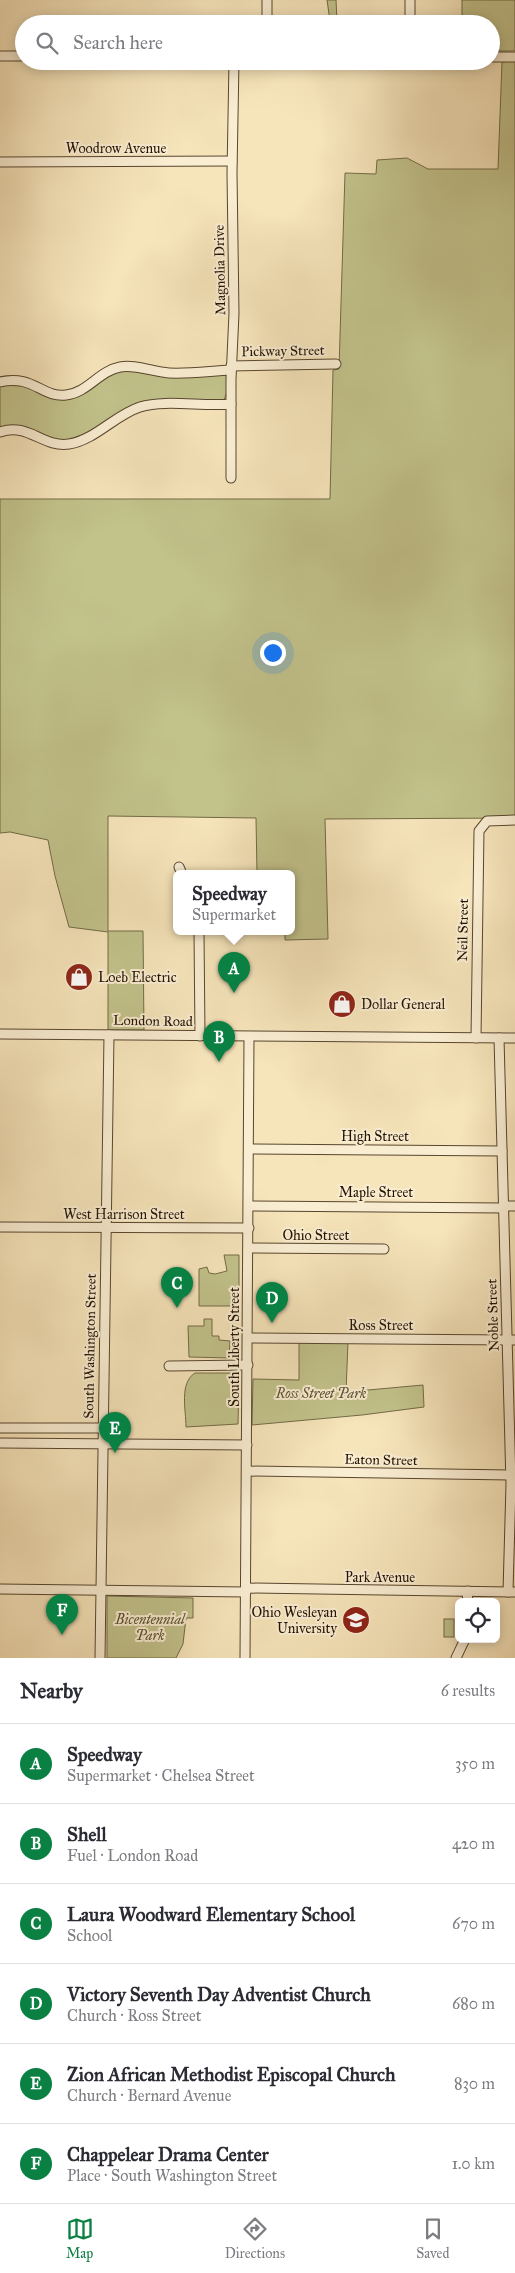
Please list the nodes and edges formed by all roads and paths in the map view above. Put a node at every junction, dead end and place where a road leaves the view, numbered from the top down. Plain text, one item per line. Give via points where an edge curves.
1 (267, 0) edge
2 (410, 0) edge
3 (267, 15) edge
4 (410, 15) edge
5 (0, 56) edge
6 (15, 56) edge
7 (500, 57) edge
8 (515, 57) edge
9 (234, 70) edge
10 (232, 161) junction
11 (0, 162) edge
12 (336, 364) dead end
13 (231, 368) junction
14 (0, 382) edge
15 (231, 404) junction
16 (0, 432) edge
17 (231, 478) dead end
18 (515, 820) edge
19 (199, 935) edge
20 (0, 1034) edge
21 (109, 1035) junction
22 (200, 1036) junction
23 (249, 1037) junction
24 (476, 1038) junction
25 (499, 1038) junction
26 (515, 1038) edge
27 (249, 1149) junction
28 (502, 1151) junction
29 (249, 1206) junction
30 (515, 1206) edge
31 (503, 1207) junction
32 (0, 1227) edge
33 (105, 1228) junction
34 (249, 1228) junction
35 (248, 1248) junction
36 (384, 1249) dead end
37 (248, 1338) junction
38 (511, 1340) edge
39 (248, 1365) junction
40 (170, 1366) dead end
41 (0, 1428) edge
42 (102, 1428) junction
43 (0, 1443) edge
44 (102, 1443) junction
45 (247, 1445) junction
46 (247, 1471) junction
47 (513, 1475) edge
48 (0, 1589) edge
49 (101, 1590) junction
50 (246, 1590) junction
51 (468, 1591) junction
52 (512, 1592) edge
53 (467, 1598) edge
54 (463, 1643) edge
55 (100, 1658) edge
56 (245, 1658) edge
57 (456, 1658) edge

1 - 3 street
2 - 4 street
5 - 6 street
7 - 8 street
9 - 10 street, Magnolia Drive
10 - 11 street, Woodrow Avenue
10 - 13 street, Magnolia Drive via 234,296
12 - 13 street, Pickway Street
13 - 14 street, Pickway Street via 169,373 120,367 81,390 64,395 53,394 24,381
13 - 15 street, Magnolia Drive
15 - 16 street via 143,406 81,440 67,444 17,429
15 - 17 street, Magnolia Drive
18 - 24 street, Neil Street via 483,824 478,836
19 - 22 street
20 - 21 street, London Road
21 - 22 street, London Road
21 - 33 street, South Washington Street
22 - 23 street, London Road
23 - 24 street, London Road
23 - 27 street, South Liberty Street
24 - 25 street, London Road
25 - 26 street, London Road
25 - 28 street, Noble Street
27 - 28 street, High Street
27 - 29 street, South Liberty Street
28 - 31 street, Noble Street
29 - 31 street, Maple Street
29 - 34 street, South Liberty Street
30 - 31 street, Maple Street
31 - 38 street, Noble Street
32 - 33 street, West Harrison Street
33 - 34 street, West Harrison Street
33 - 42 street, South Washington Street
34 - 35 street, South Liberty Street
35 - 36 street, Ohio Street
35 - 37 street, South Liberty Street
37 - 38 street, Ross Street
37 - 39 street, South Liberty Street
38 - 47 street, Noble Street
39 - 40 street
39 - 45 street, South Liberty Street
41 - 42 street
42 - 44 street, South Washington Street
43 - 44 street
44 - 45 street
44 - 49 street, South Washington Street
45 - 46 street, South Liberty Street
46 - 47 street, Eaton Street
46 - 50 street, South Liberty Street
47 - 52 street, Noble Street
48 - 49 street, Park Avenue
49 - 50 street, Park Avenue
49 - 55 street, South Washington Street
50 - 51 street, Park Avenue
50 - 56 street, South Liberty Street
51 - 52 street, Park Avenue
51 - 53 street
54 - 57 street

